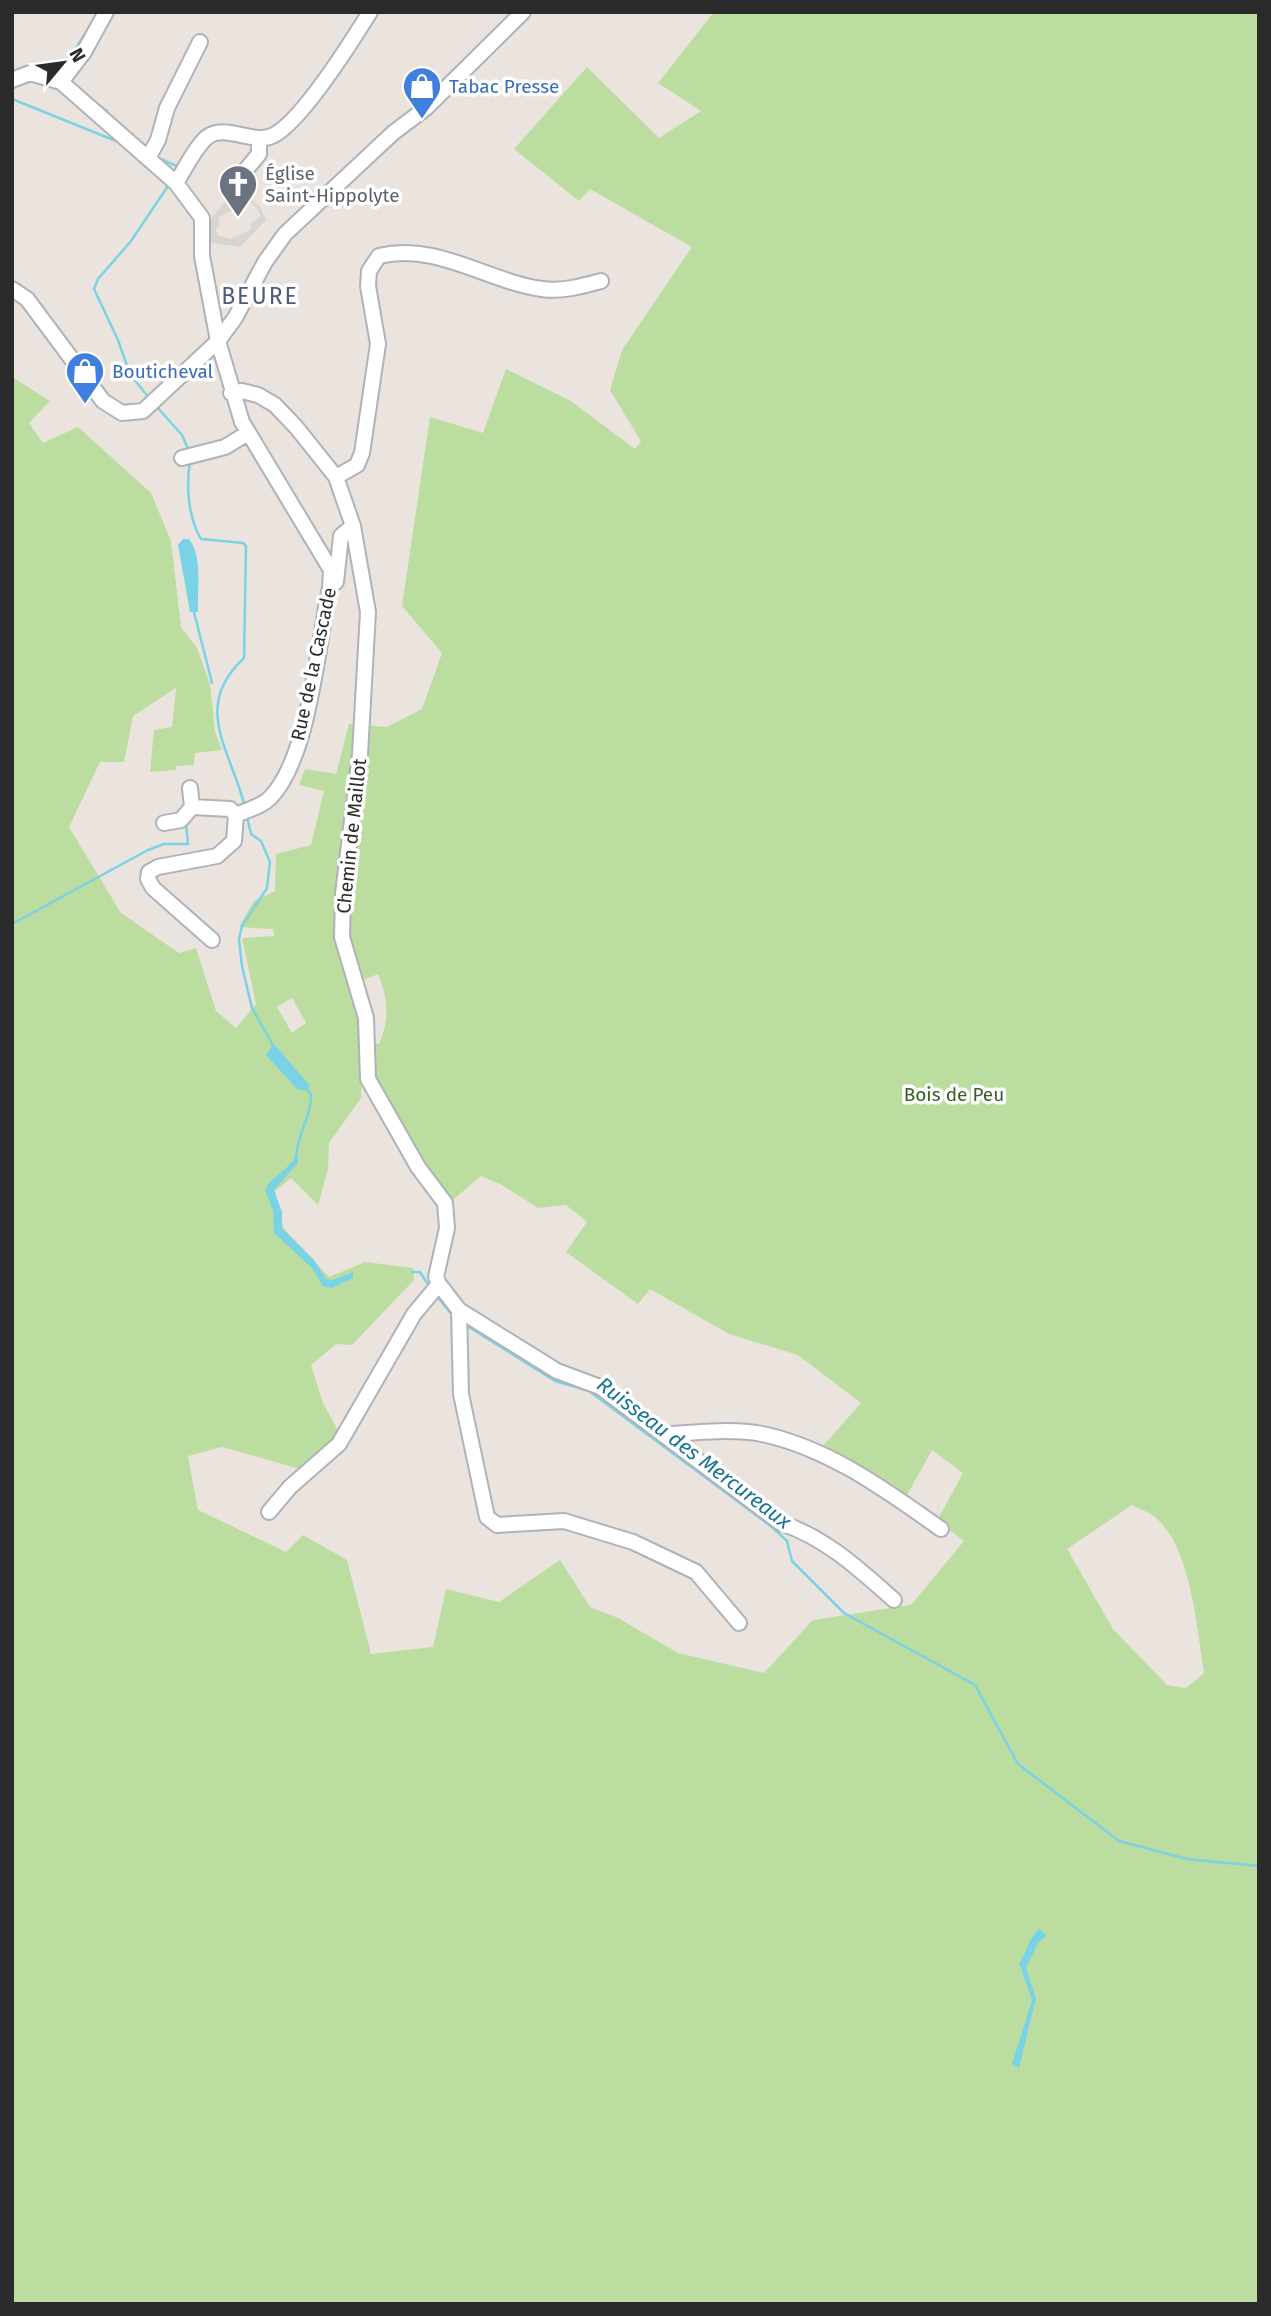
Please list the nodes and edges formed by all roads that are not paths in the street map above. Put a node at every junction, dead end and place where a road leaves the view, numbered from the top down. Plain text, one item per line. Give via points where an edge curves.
1 (106, 12) edge
2 (370, 12) edge
3 (523, 12) edge
4 (200, 42) dead end
5 (14, 76) edge
6 (64, 79) junction
7 (259, 138) junction
8 (153, 150) junction
9 (173, 180) junction
10 (235, 194) dead end
11 (601, 281) dead end
12 (12, 289) edge
13 (12, 300) edge
14 (45, 322) junction
15 (218, 341) junction
16 (231, 393) junction
17 (248, 433) junction
18 (188, 457) dead end
19 (337, 477) junction
20 (353, 526) junction
21 (330, 589) junction
22 (190, 788) dead end
23 (192, 807) junction
24 (242, 812) junction
25 (164, 823) dead end
26 (212, 940) dead end
27 (435, 1288) junction
28 (458, 1317) junction
29 (665, 1434) junction
30 (269, 1512) dead end
31 (941, 1529) dead end
32 (894, 1600) dead end
33 (739, 1623) dead end

1 - 6 street
2 - 7 street via 294,116 272,137
3 - 15 street via 426,108 285,234
4 - 8 street via 167,108
5 - 6 street via 40,74
6 - 8 street, Rue de la Cascade
7 - 9 street via 221,132 207,137
7 - 10 street via 259,154 235,183
8 - 9 street, Rue de la Cascade
9 - 15 street, Rue de la Cascade via 202,218 202,256
11 - 19 street via 544,290 438,256 396,252 379,256 372,263 369,279 378,344 362,453 357,465
12 - 14 street via 27,299
13 - 14 street
14 - 15 street via 111,407 131,414 163,395
15 - 16 street, Rue de la Cascade
16 - 17 street, Rue de la Cascade
16 - 19 street, Chemin de Maillot via 242,391 275,405
17 - 18 street via 225,447
17 - 21 street, Rue de la Cascade via 331,570
19 - 20 street, Chemin de Maillot
20 - 21 street via 341,536 339,577
20 - 27 street, Chemin de Maillot via 369,612 342,937 366,1018 368,1079 418,1167 445,1203 447,1227
21 - 24 street, Rue de la Cascade via 300,737 277,789 264,803
22 - 23 street
23 - 24 street
23 - 25 street via 181,820
24 - 26 street via 230,847 217,856 158,867 149,873 153,888
27 - 28 street
27 - 30 street via 414,1314 339,1444
28 - 29 street via 557,1371 600,1387
28 - 33 street via 461,1394 487,1517 497,1525 564,1521 633,1542 696,1572
29 - 31 street via 761,1434 796,1445 875,1483
29 - 32 street via 771,1516 806,1531 847,1558

